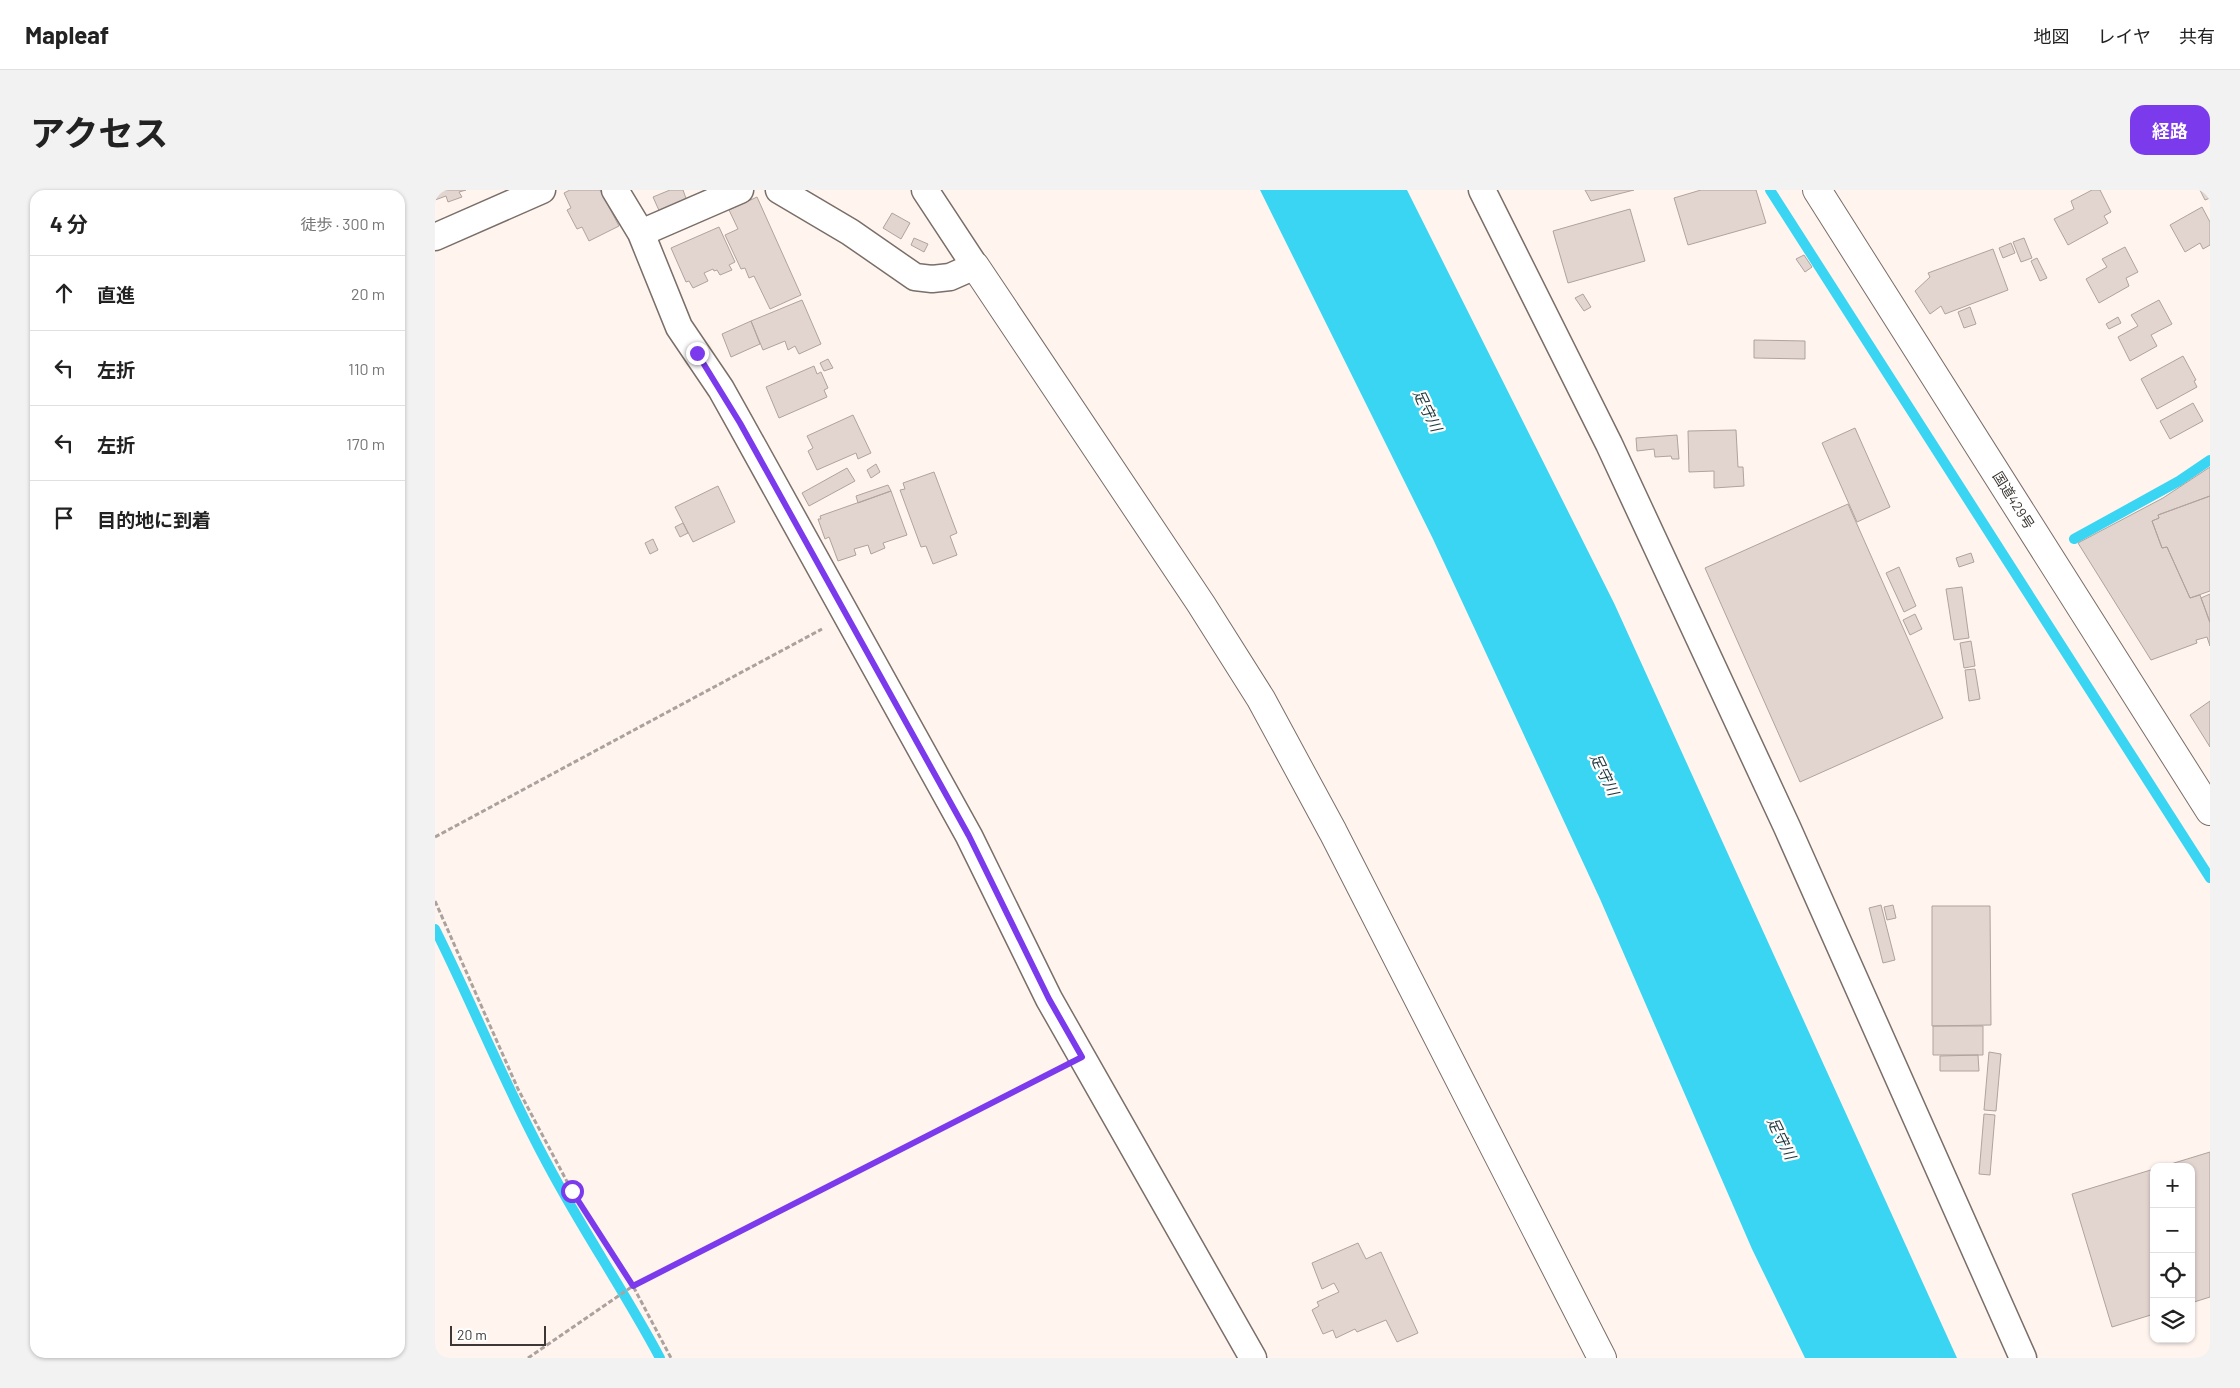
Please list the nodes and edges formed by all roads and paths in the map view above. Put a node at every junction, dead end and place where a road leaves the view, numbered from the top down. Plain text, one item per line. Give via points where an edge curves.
1 (543, 190) edge
2 (615, 190) edge
3 (740, 190) edge
4 (779, 190) edge
5 (925, 190) edge
6 (1482, 190) edge
7 (1817, 190) edge
8 (641, 233) junction
9 (435, 237) edge
10 (975, 266) junction
11 (846, 616) junction
12 (2210, 811) edge
13 (435, 837) edge
14 (435, 901) edge
15 (1082, 1057) junction
16 (633, 1286) junction
17 (528, 1358) edge
18 (671, 1358) edge
19 (1253, 1358) edge
20 (1602, 1358) edge
21 (2023, 1358) edge

1 - 9 street
2 - 8 street
3 - 8 street
4 - 10 street via 850,232 915,277 932,280 949,277
5 - 10 street
6 - 21 street via 1609,444 1783,818
7 - 12 main road, 国道429号
8 - 11 street via 679,327 721,390
10 - 20 main road via 1261,699 1333,832
11 - 13 path
11 - 15 street via 969,836 1049,999
14 - 16 path via 518,1089 572,1191
15 - 16 path
15 - 19 street
16 - 17 path
16 - 18 path

